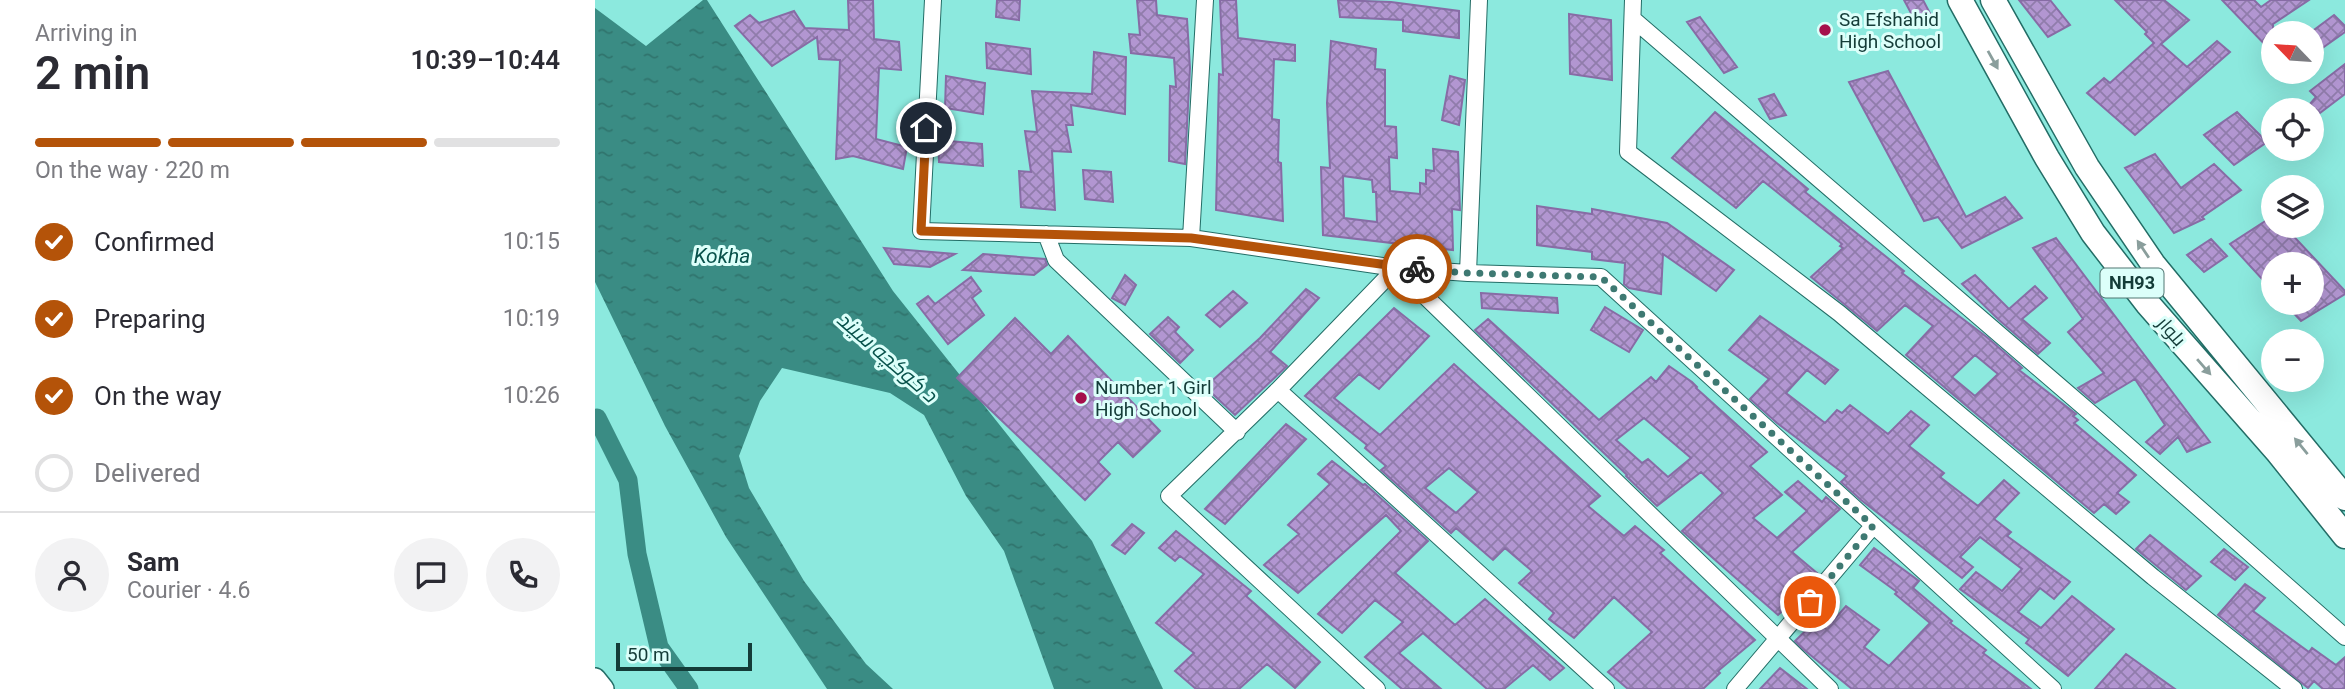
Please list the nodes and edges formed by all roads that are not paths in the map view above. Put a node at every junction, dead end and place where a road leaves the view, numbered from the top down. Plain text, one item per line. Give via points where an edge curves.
1 (933, 0) edge
2 (1205, 0) edge
3 (1479, 0) edge
4 (1633, 0) edge
5 (1960, 0) edge
6 (1993, 0) edge
7 (1633, 19) junction
8 (1046, 234) junction
9 (1191, 238) junction
10 (1396, 268) junction
11 (1468, 273) junction
12 (1279, 390) junction
13 (1237, 432) junction
14 (2345, 498) edge
15 (1873, 526) junction
16 (2345, 536) edge
17 (2345, 637) edge
18 (1779, 639) junction
19 (595, 680) edge
20 (603, 689) edge
21 (1377, 689) edge
22 (1606, 689) edge
23 (1735, 689) edge
24 (1830, 689) edge
25 (2053, 689) edge
26 (2294, 689) edge

1 - 8 street via 921,231
2 - 9 street
3 - 11 street
4 - 7 street
5 -> 16 main road, بلوار / NH93 via 2093,233
14 -> 6 main road, بلوار / NH93 via 2153,264 2087,167
7 - 17 street
7 - 26 street via 1628,152 1839,313
8 - 9 street
8 - 13 street via 1056,260
9 - 10 street
10 - 11 street
10 - 12 street
10 - 18 street
11 - 15 street via 1601,277
12 - 13 street
12 - 22 street
13 - 21 street via 1169,496
15 - 18 street
15 - 25 street
18 - 23 street
18 - 24 street
19 - 20 street

